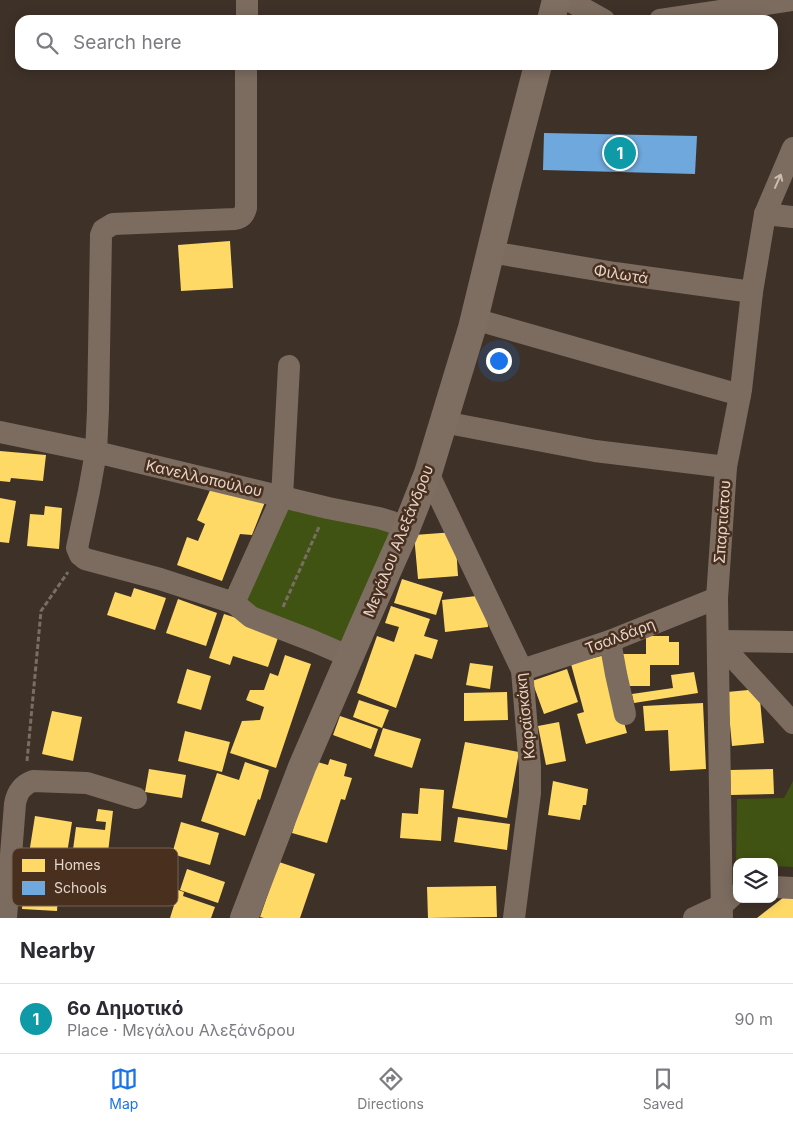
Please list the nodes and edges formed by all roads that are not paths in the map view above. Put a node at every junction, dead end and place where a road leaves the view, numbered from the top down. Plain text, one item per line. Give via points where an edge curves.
1 (247, 0) edge
2 (556, 0) edge
3 (568, 0) edge
4 (793, 0) edge
5 (247, 15) edge
6 (552, 15) edge
7 (595, 15) edge
8 (693, 15) edge
9 (246, 70) edge
10 (537, 70) edge
11 (793, 148) edge
12 (764, 214) junction
13 (793, 217) edge
14 (490, 252) junction
15 (752, 292) junction
16 (474, 319) junction
17 (289, 366) dead end
18 (740, 395) junction
19 (443, 422) junction
20 (0, 432) edge
21 (96, 452) junction
22 (726, 467) junction
23 (428, 473) junction
24 (282, 497) junction
25 (406, 529) junction
26 (717, 598) junction
27 (234, 603) junction
28 (610, 641) junction
29 (718, 641) junction
30 (793, 642) edge
31 (350, 657) junction
32 (522, 670) junction
33 (625, 714) dead end
34 (793, 723) edge
35 (136, 798) dead end
36 (778, 887) edge
37 (793, 888) edge
38 (727, 906) edge
39 (6, 918) edge
40 (244, 918) edge
41 (514, 918) edge
42 (694, 918) edge

1 - 5 street
2 - 6 main road
3 - 7 street
4 - 8 street
9 - 21 street via 245,213 235,219 113,224 101,235
10 - 14 main road, Μεγάλου Αλεξάνδρου
12 -> 11 street, Σπαρτιάτου
12 - 13 street
12 - 15 street, Σπαρτιάτου
14 - 15 street, Φιλωτά via 615,274
14 - 16 main road, Μεγάλου Αλεξάνδρου
15 - 18 street, Σπαρτιάτου
16 - 18 street
16 - 19 main road, Μεγάλου Αλεξάνδρου
17 - 24 street
18 - 22 street, Σπαρτιάτου
19 - 22 street via 596,451
19 - 23 main road, Μεγάλου Αλεξάνδρου
20 - 21 street, Κανελλοπούλου
21 - 24 street, Κανελλοπούλου
21 - 27 street via 77,548 80,555
22 - 26 street, Σπαρτιάτου
23 - 25 main road, Μεγάλου Αλεξάνδρου
23 - 32 street, Καραϊσκάκη
24 - 25 street, Κανελλοπούλου via 379,518
24 - 27 street
25 - 31 main road, Μεγάλου Αλεξάνδρου
26 - 28 street, Τσαλδάρη
26 - 29 street, Σπαρτιάτου
27 - 31 street via 251,617
28 - 32 street, Τσαλδάρη
28 - 33 street
29 - 30 street
29 - 34 street
29 - 38 street, Σπαρτιάτου
31 - 40 main road, Μεγάλου Αλεξάνδρου via 291,794
32 - 41 street, Καραϊσκάκη via 530,794
35 - 39 street via 87,783 33,782 20,789 15,804
36 - 37 street
38 - 42 street

